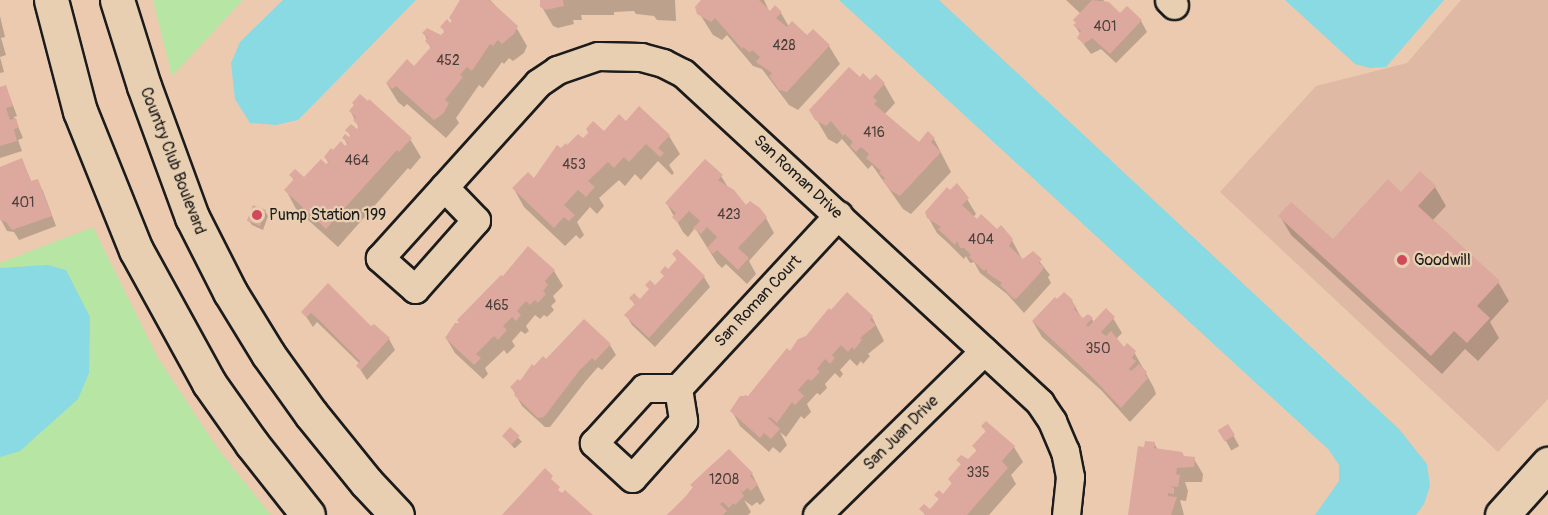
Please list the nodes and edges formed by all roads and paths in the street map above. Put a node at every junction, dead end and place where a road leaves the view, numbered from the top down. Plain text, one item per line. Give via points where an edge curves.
1 (51, 0) edge
2 (117, 0) edge
3 (444, 187) dead end
4 (838, 215) junction
5 (984, 351) junction
6 (678, 388) dead end
7 (1548, 465) edge
8 (308, 515) edge
9 (397, 515) edge
10 (816, 515) edge
11 (1066, 515) edge
12 (1502, 515) edge

1 - 8 street via 81,111 136,250 209,383
2 - 9 street, Country Club Boulevard via 192,217 230,292 311,414
3 - 4 street, San Roman Drive via 538,83 557,70 598,56 618,55 663,63 683,73
4 - 5 street, San Roman Drive
4 - 6 street, San Roman Court
5 - 10 street, San Juan Drive
5 - 11 street, San Roman Drive via 1040,403 1052,421 1065,451 1070,477
7 - 12 street

